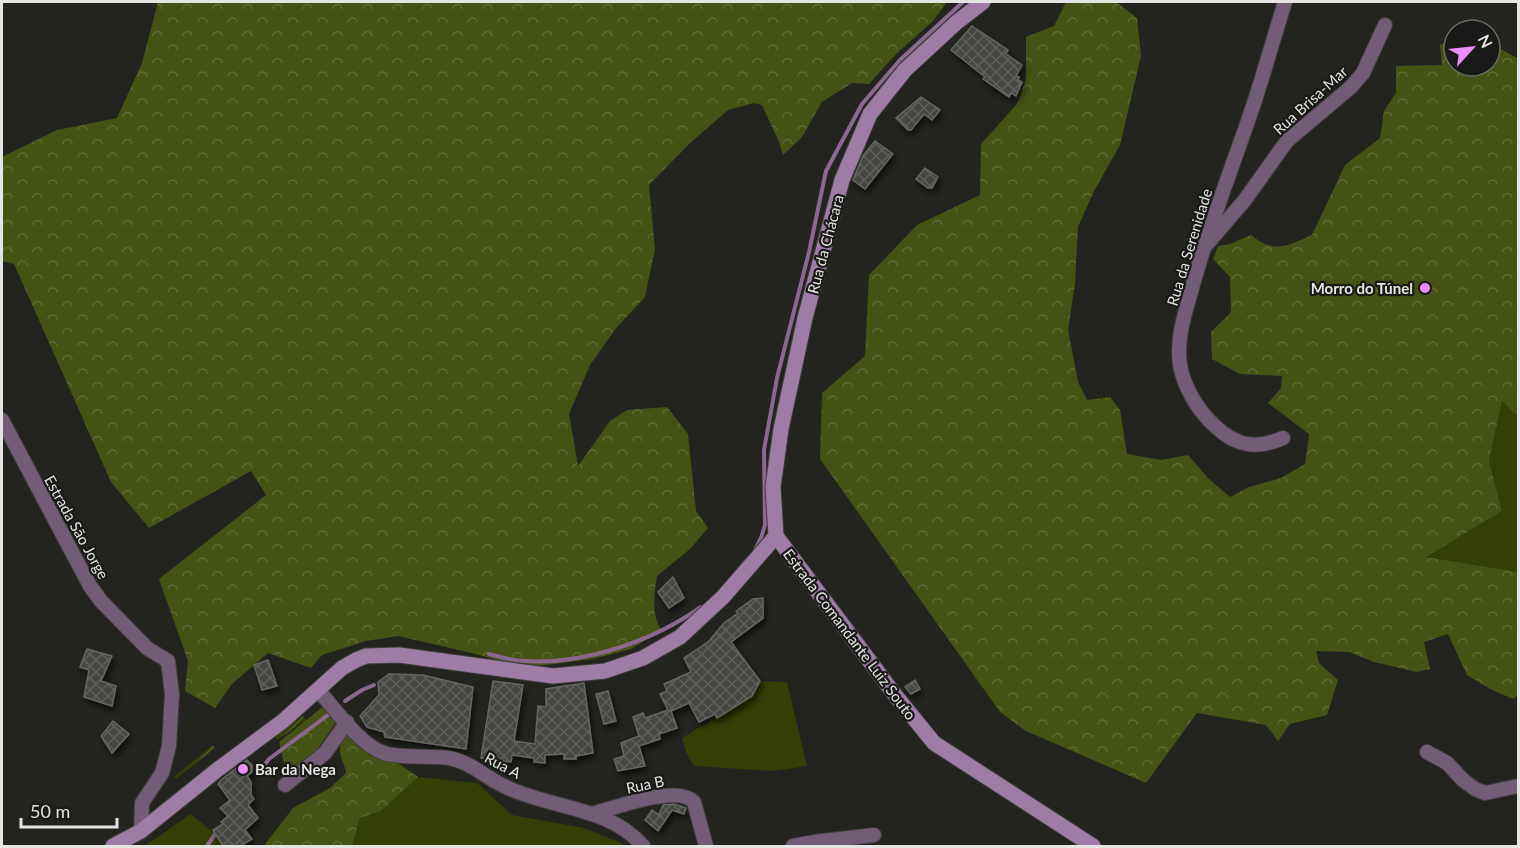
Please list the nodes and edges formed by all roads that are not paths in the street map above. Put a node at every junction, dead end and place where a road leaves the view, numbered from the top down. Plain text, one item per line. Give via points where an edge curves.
1 (983, 2) edge
2 (1285, 2) edge
3 (1385, 25) dead end
4 (1202, 250) junction
5 (2, 420) edge
6 (1283, 438) dead end
7 (776, 536) junction
8 (318, 690) junction
9 (347, 722) junction
10 (1427, 752) dead end
11 (285, 785) dead end
12 (1518, 786) edge
13 (592, 814) junction
14 (141, 831) junction
15 (874, 835) dead end
16 (113, 846) edge
17 (644, 846) edge
18 (706, 846) edge
19 (793, 846) edge
20 (1093, 846) edge

1 - 7 street, Rua da Chácara via 898,79 870,114 842,180 805,318 781,429 774,487
2 - 4 street, Rua da Serenidade
3 - 4 street, Rua Brisa-Mar via 1364,72 1287,141
4 - 6 street, Rua da Serenidade via 1180,340 1180,366 1191,393 1204,416 1242,442 1255,446
5 - 14 street, Estrada São Jorge via 90,586 147,648 168,661 172,694 166,762 142,803
7 - 8 street, Estrada Comandante Luiz Souto via 693,626 663,648 623,665 605,671 553,676 399,655 366,656 342,668
7 - 20 street, Estrada Comandante Luiz Souto via 934,743
8 - 9 street, Rua A
8 - 14 street, Estrada Comandante Luiz Souto
9 - 11 street via 325,753
9 - 13 street, Rua A via 384,753 450,759 506,787
10 - 12 street via 1485,793
13 - 17 street, Rua A via 622,827
13 - 18 street, Rua B via 674,794 684,795 694,802
14 - 16 street, Estrada Comandante Luiz Souto
15 - 19 street

